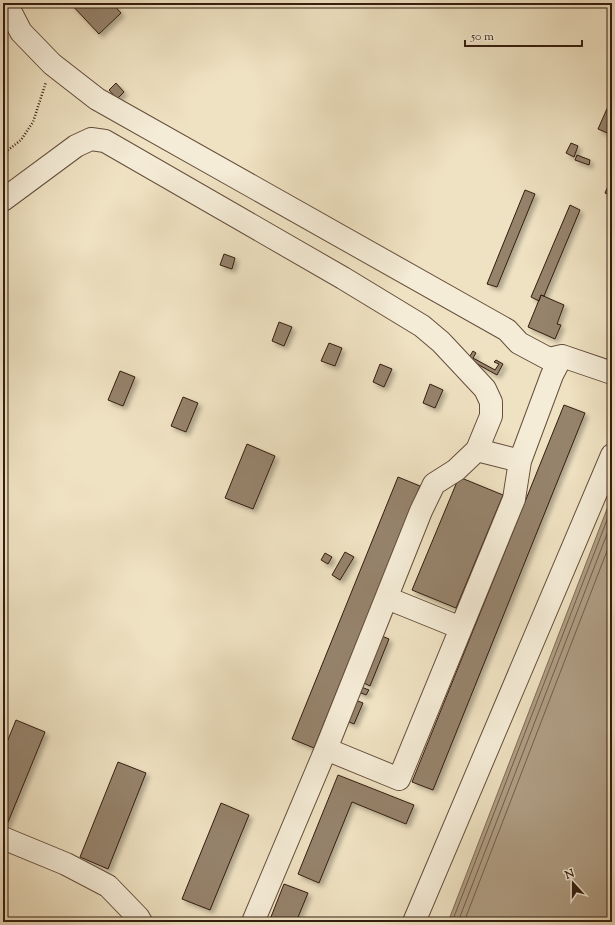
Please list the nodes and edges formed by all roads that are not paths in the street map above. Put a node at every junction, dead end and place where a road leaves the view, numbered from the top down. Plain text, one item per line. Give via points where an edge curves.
1 (6, 3) edge
2 (3, 200) edge
3 (562, 356) junction
4 (612, 373) edge
5 (477, 450) junction
6 (612, 455) edge
7 (520, 461) junction
8 (387, 598) junction
9 (461, 628) junction
10 (326, 749) junction
11 (3, 838) edge
12 (141, 922) edge
13 (253, 922) edge
14 (414, 922) edge

1 - 3 lane via 21,32 52,64 97,98 507,330 523,332 554,345
2 - 5 lane via 76,146 91,138 105,141 422,326 485,389 491,402 491,416
3 - 4 lane
3 - 7 lane via 552,375
5 - 7 lane
5 - 8 lane via 456,470 434,484
6 - 14 lane
7 - 9 lane via 514,499
8 - 9 lane
8 - 10 lane
9 - 10 lane via 399,779
10 - 13 lane
11 - 12 lane via 66,864 108,886

